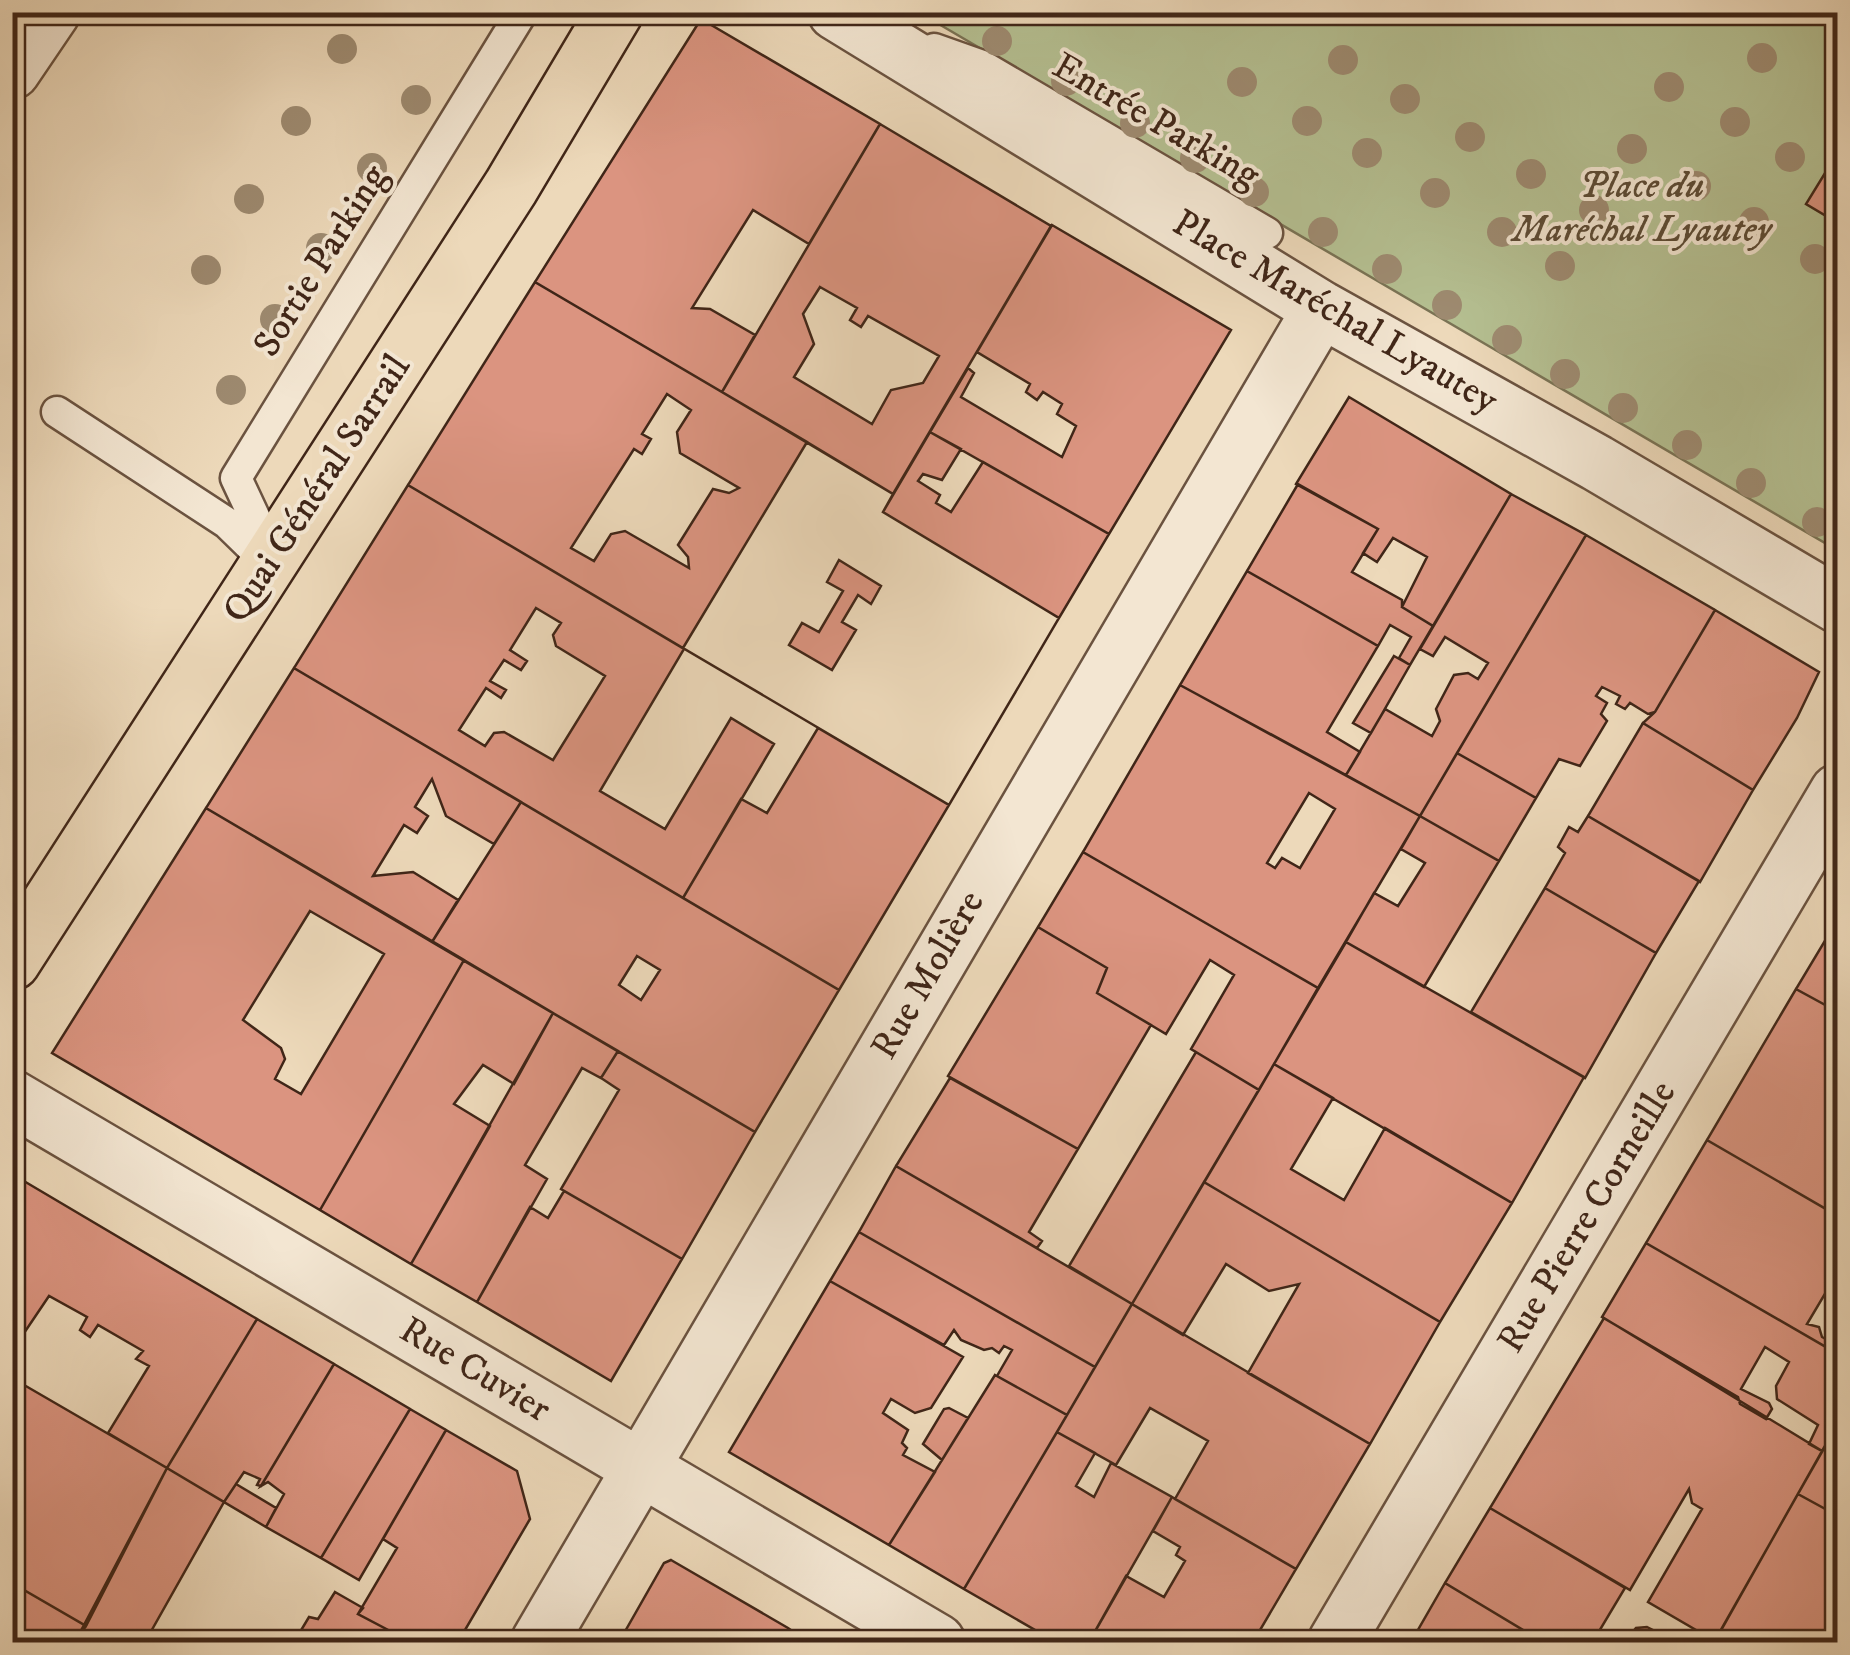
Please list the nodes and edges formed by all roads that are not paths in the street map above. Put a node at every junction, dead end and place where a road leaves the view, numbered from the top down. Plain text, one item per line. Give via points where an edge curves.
1 (52, 12) edge
2 (522, 12) edge
3 (615, 12) edge
4 (837, 12) edge
5 (12, 70) edge
6 (1267, 232) dead end
7 (1320, 309) junction
8 (56, 412) dead end
9 (271, 561) junction
10 (1838, 605) edge
11 (1838, 792) edge
12 (12, 962) edge
13 (12, 1098) edge
14 (640, 1468) junction
15 (538, 1642) edge
16 (937, 1642) edge
17 (1336, 1642) edge

1 - 5 street
2 - 9 lane, Sortie Parking via 236,478
3 - 9 main road, Quai Général Sarrail
4 - 6 lane, Entrée Parking via 982,66
4 - 7 street, Place Maréchal Lyautey
7 - 10 street, Place Maréchal Lyautey
7 - 14 street, Rue Molière
8 - 9 lane via 227,523
9 - 12 main road, Quai Général Sarrail
11 - 17 street, Rue Pierre Corneille
13 - 14 street, Rue Cuvier
14 - 15 street, Rue Molière
14 - 16 street, Rue Cuvier

